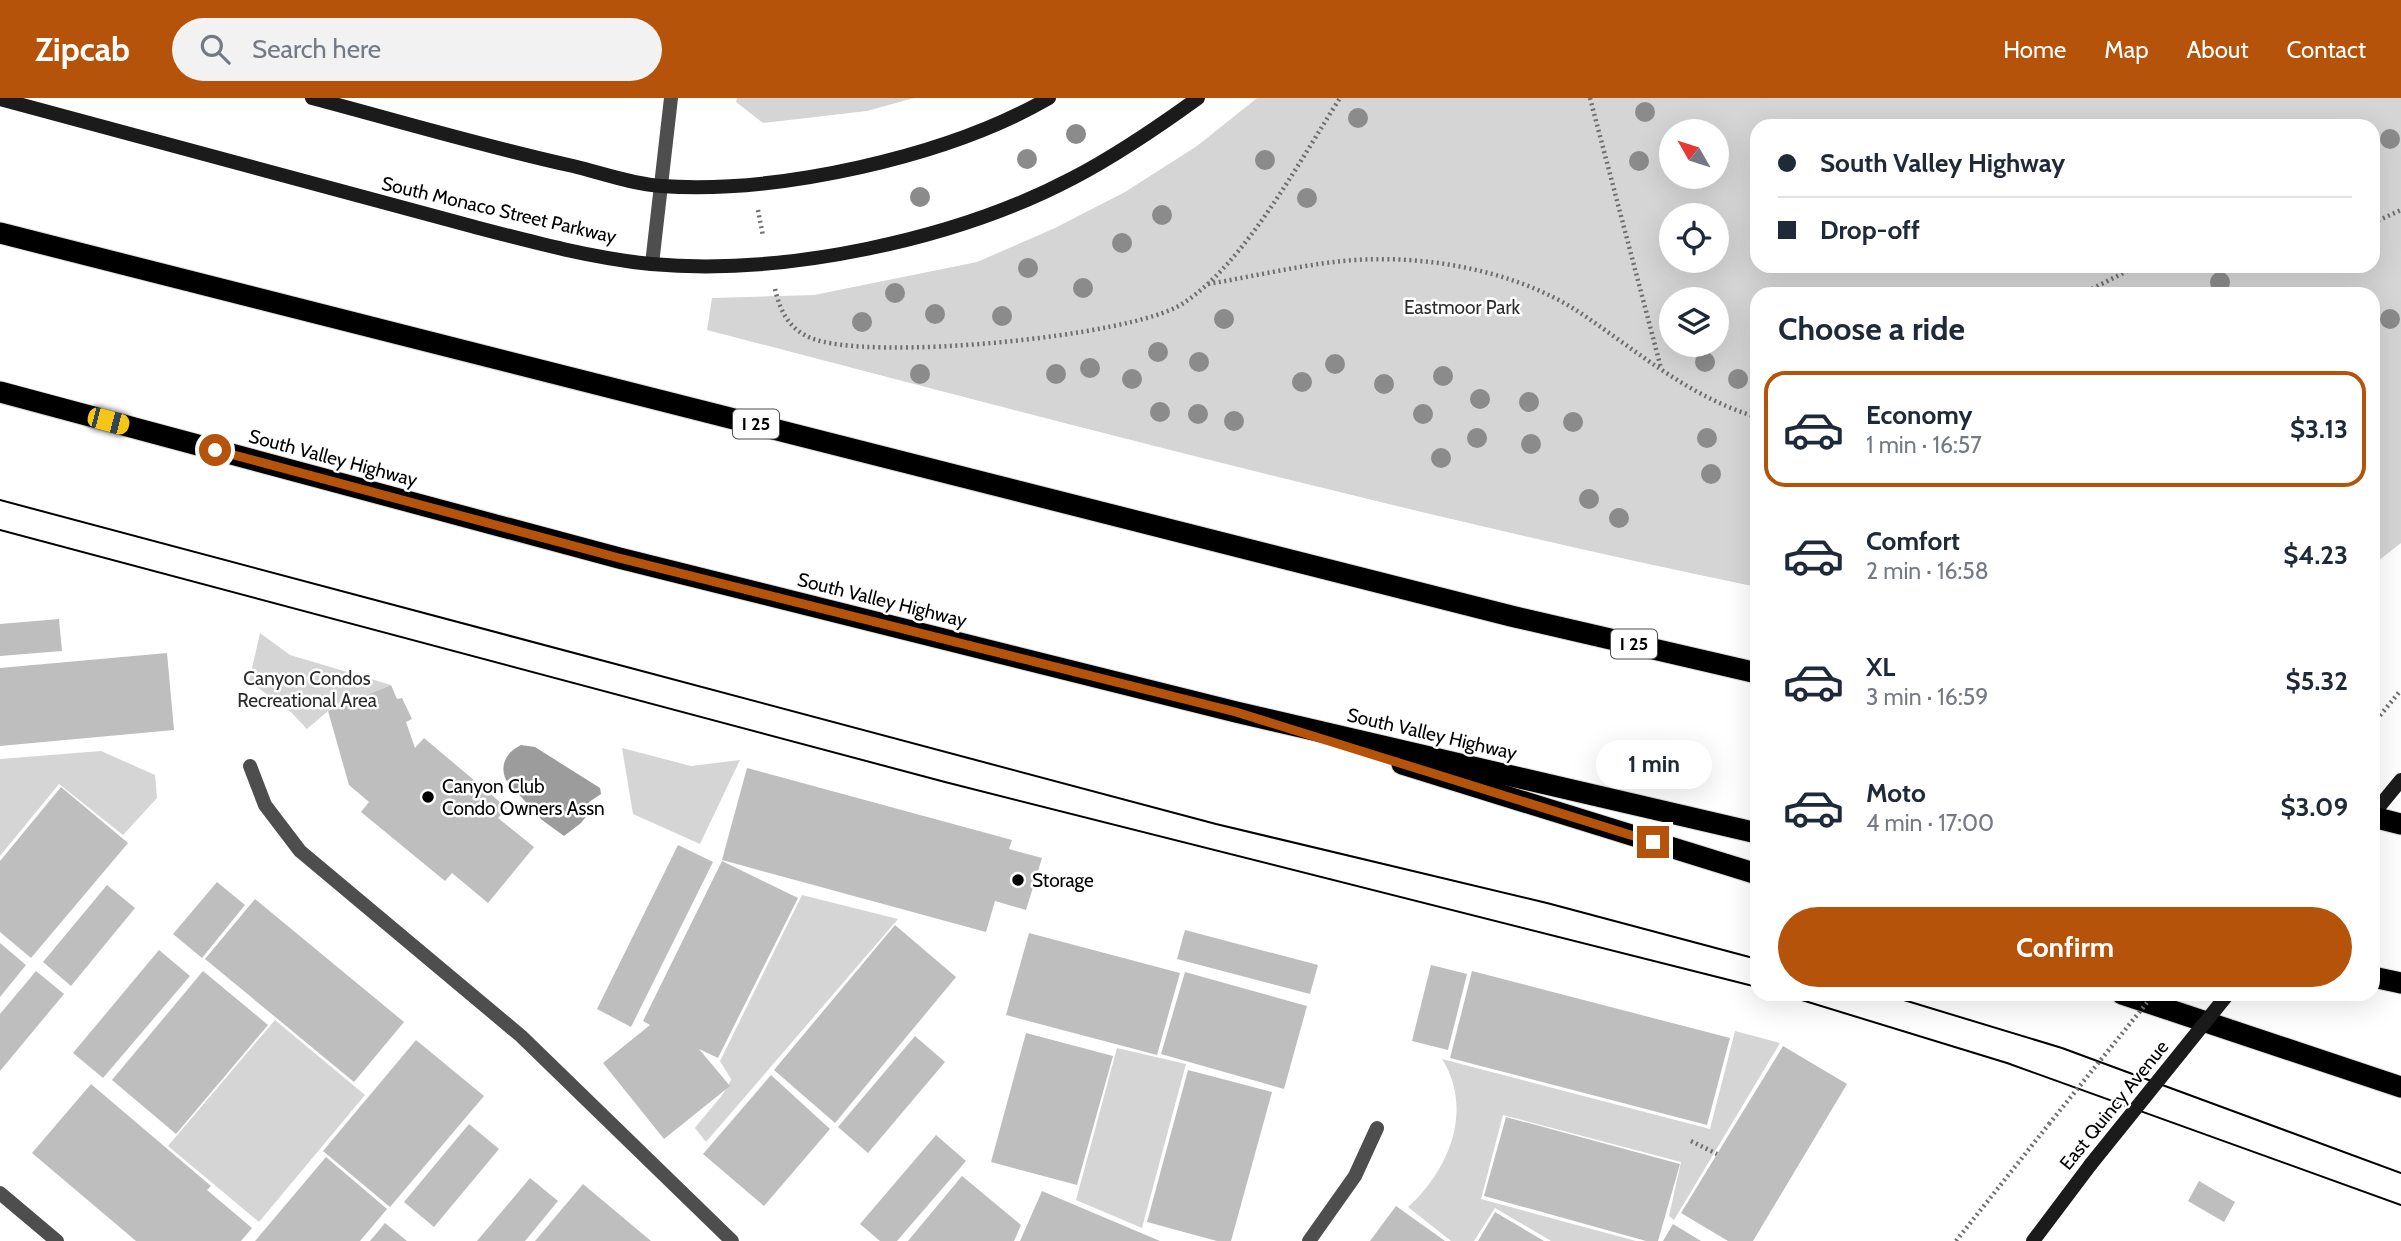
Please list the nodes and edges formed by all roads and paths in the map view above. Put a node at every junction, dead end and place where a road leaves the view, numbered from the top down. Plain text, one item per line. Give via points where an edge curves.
1 (312, 98) edge
2 (671, 98) edge
3 (1049, 98) edge
4 (1198, 98) edge
5 (1339, 98) edge
6 (1590, 98) edge
7 (0, 99) edge
8 (753, 185) junction
9 (659, 186) junction
10 (2401, 210) edge
11 (2380, 220) edge
12 (0, 233) edge
13 (769, 262) junction
14 (652, 264) junction
15 (2123, 273) edge
16 (1208, 284) junction
17 (2096, 287) edge
18 (1661, 369) junction
19 (0, 392) edge
20 (1750, 415) edge
21 (1750, 671) edge
22 (2401, 690) edge
23 (1236, 712) junction
24 (2380, 716) edge
25 (250, 766) dead end
26 (2401, 780) edge
27 (2380, 807) edge
28 (2380, 818) edge
29 (2401, 824) edge
30 (1750, 831) edge
31 (1750, 872) edge
32 (2380, 978) edge
33 (2401, 983) edge
34 (2143, 1001) edge
35 (2148, 1001) edge
36 (2222, 1001) edge
37 (2401, 1087) edge
38 (1377, 1128) dead end
39 (1691, 1141) dead end
40 (1717, 1154) dead end
41 (0, 1193) edge
42 (57, 1241) edge
43 (732, 1241) edge
44 (1309, 1241) edge
45 (1956, 1241) edge
46 (2033, 1241) edge

1 - 9 main road
2 - 9 street
3 - 8 main road via 896,158
4 - 13 main road, South Monaco Street Parkway via 1072,179 1014,205 917,238
5 - 16 path via 1259,222
6 - 18 path
7 - 14 main road, South Monaco Street Parkway via 487,230
8 - 9 main road
8 - 13 path
9 - 14 street
10 - 11 path
12 - 21 highway, I 25 via 1446,599
13 - 14 main road, South Monaco Street Parkway
13 - 16 path via 785,318 808,337 871,348 929,348 1113,328 1164,315
15 - 17 path
16 - 18 path via 1336,262 1455,265 1553,297
18 - 20 path via 1723,405
19 - 23 highway, South Valley Highway via 619,558
22 - 24 path
23 - 30 highway, South Valley Highway
23 - 31 highway
25 - 43 street via 265,805 300,851 521,1036
26 - 27 main road
28 - 29 highway
32 - 33 highway
34 - 37 highway
35 - 45 path, bridge
36 - 46 main road, East Quincy Avenue, bridge
38 - 44 street via 1355,1175
39 - 40 path
41 - 42 street

